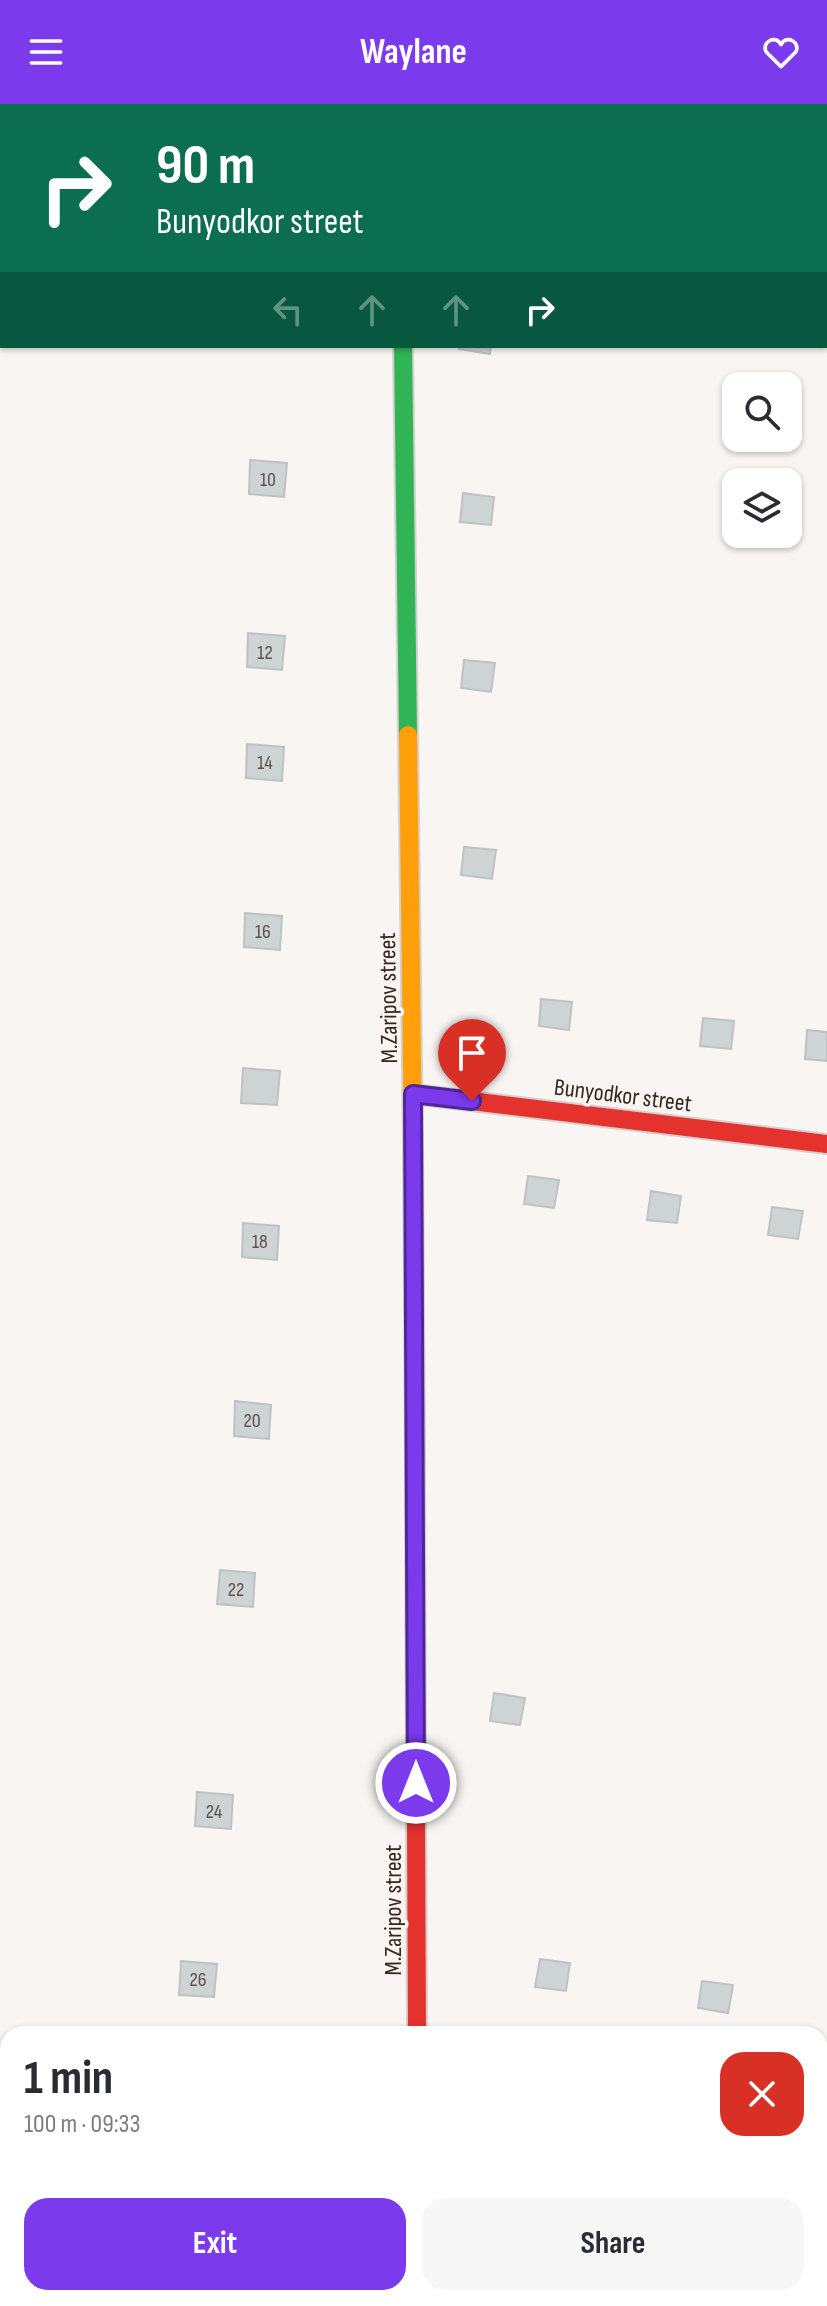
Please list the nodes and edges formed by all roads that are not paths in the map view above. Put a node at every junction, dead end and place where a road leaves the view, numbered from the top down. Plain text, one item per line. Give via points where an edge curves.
1 (403, 348) edge
2 (413, 1094) junction
3 (827, 1144) edge
4 (417, 2026) edge

1 - 2 street, M.Zaripov street
2 - 3 street, Bunyodkor street
2 - 4 street, M.Zaripov street

